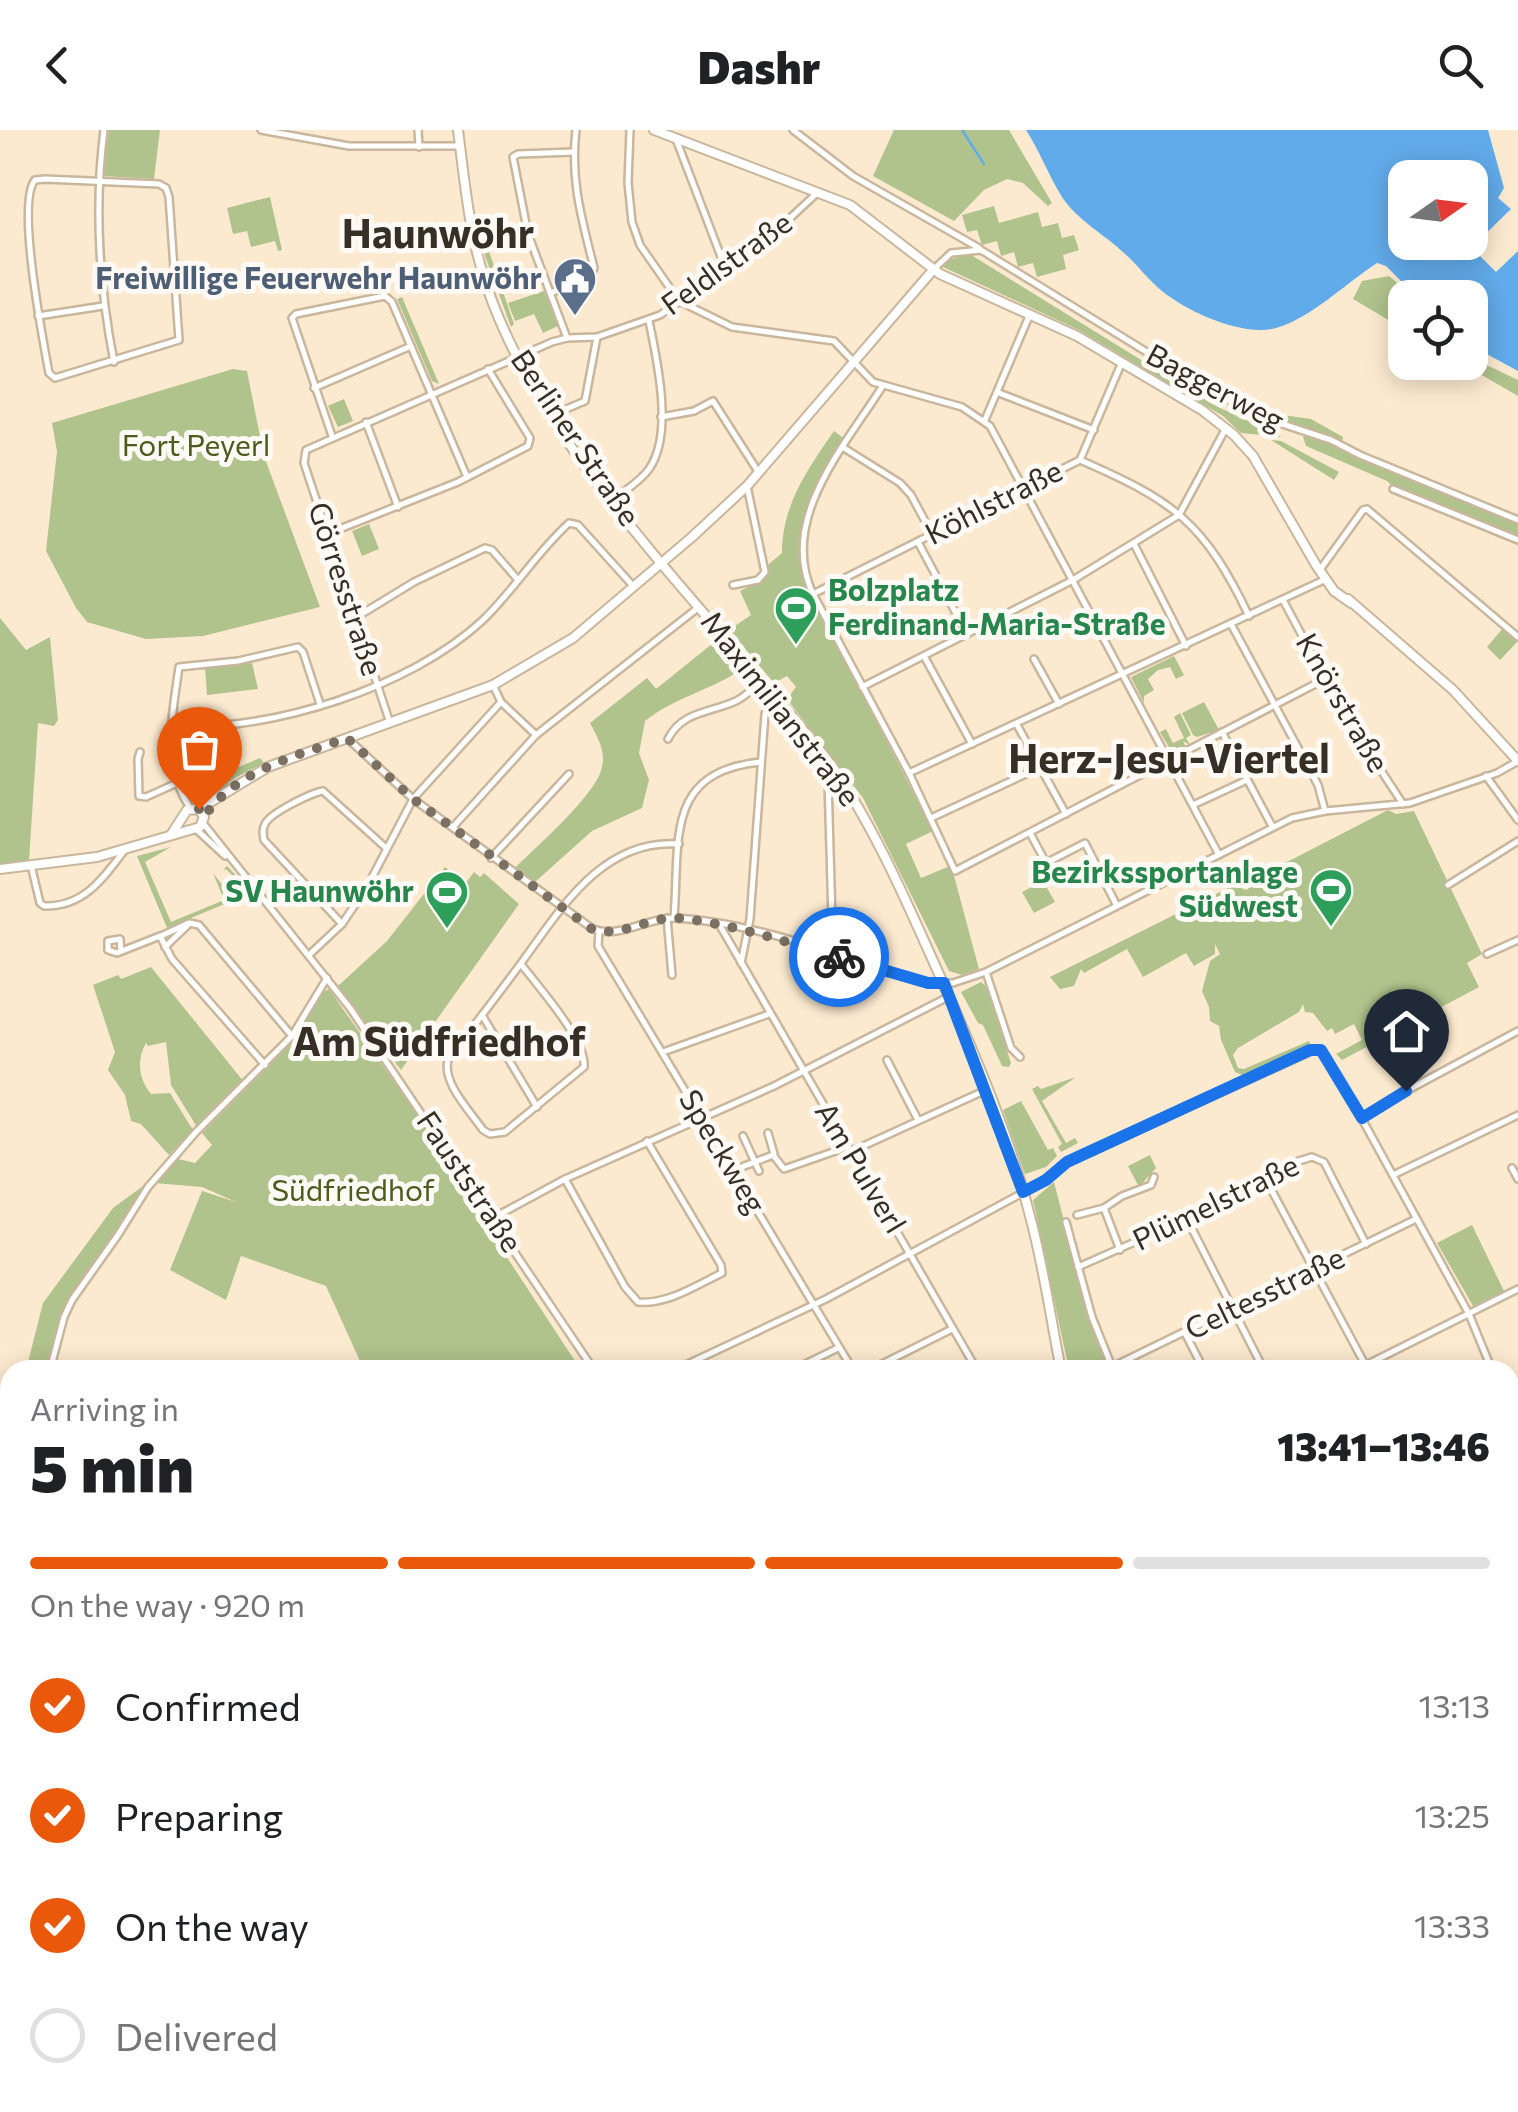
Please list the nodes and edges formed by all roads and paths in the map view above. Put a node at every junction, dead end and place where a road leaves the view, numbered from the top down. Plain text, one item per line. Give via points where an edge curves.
1 (104, 130) edge
2 (262, 130) edge
3 (418, 130) edge
4 (576, 130) edge
5 (630, 130) edge
6 (654, 130) edge
7 (793, 130) edge
8 (459, 131) edge
9 (676, 139) junction
10 (459, 146) junction
11 (418, 147) junction
12 (574, 152) junction
13 (97, 181) junction
14 (818, 193) junction
15 (981, 250) junction
16 (724, 267) junction
17 (933, 270) junction
18 (550, 294) junction
19 (680, 301) junction
20 (103, 306) junction
21 (1030, 314) junction
22 (38, 316) junction
23 (648, 321) junction
24 (598, 337) junction
25 (567, 338) junction
26 (411, 346) junction
27 (518, 357) junction
28 (853, 361) junction
29 (114, 362) junction
30 (1122, 362) junction
31 (488, 369) junction
32 (882, 387) junction
33 (314, 388) junction
34 (998, 393) junction
35 (431, 394) junction
36 (552, 414) junction
37 (661, 417) junction
38 (985, 420) junction
39 (366, 422) junction
40 (1226, 428) junction
41 (1094, 430) junction
42 (332, 437) junction
43 (844, 448) junction
44 (1080, 460) junction
45 (759, 472) junction
46 (467, 477) junction
47 (747, 486) junction
48 (1023, 488) junction
49 (1392, 489) dead end
50 (613, 500) junction
51 (398, 507) junction
52 (1179, 514) junction
53 (1518, 520) edge
54 (327, 534) junction
55 (932, 534) junction
56 (1518, 540) edge
57 (918, 542) junction
58 (1134, 544) junction
59 (663, 562) junction
60 (1320, 570) junction
61 (518, 580) junction
62 (1073, 580) junction
63 (1326, 580) junction
64 (733, 585) dead end
65 (634, 587) junction
66 (813, 594) junction
67 (1283, 600) junction
68 (699, 606) junction
69 (1248, 616) junction
70 (355, 618) junction
71 (1231, 624) junction
72 (967, 634) junction
73 (1518, 637) edge
74 (1186, 646) junction
75 (924, 656) junction
76 (1034, 659) dead end
77 (1122, 675) junction
78 (1325, 679) junction
79 (761, 681) junction
80 (377, 684) junction
81 (494, 685) junction
82 (862, 686) junction
83 (775, 698) junction
84 (501, 702) junction
85 (320, 704) junction
86 (1059, 704) junction
87 (1275, 704) junction
88 (390, 723) junction
89 (1018, 724) junction
90 (173, 727) junction
91 (1222, 732) junction
92 (536, 735) junction
93 (347, 738) junction
94 (668, 740) dead end
95 (972, 744) junction
96 (140, 752) dead end
97 (1169, 760) junction
98 (1518, 761) edge
99 (761, 762) junction
100 (832, 766) junction
101 (1041, 768) junction
102 (909, 773) junction
103 (568, 774) dead end
104 (1486, 776) junction
105 (1247, 780) junction
106 (176, 783) junction
107 (413, 799) junction
108 (1403, 804) junction
109 (1193, 806) junction
110 (1326, 811) junction
111 (1066, 814) junction
112 (931, 818) junction
113 (197, 819) junction
114 (1518, 820) edge
115 (1272, 826) junction
116 (452, 828) junction
117 (1030, 833) junction
118 (171, 835) junction
119 (1518, 841) edge
120 (680, 844) junction
121 (386, 848) junction
122 (124, 851) junction
123 (1218, 853) junction
124 (491, 858) junction
125 (31, 863) junction
126 (0, 869) edge
127 (1448, 885) dead end
128 (1116, 904) junction
129 (561, 908) junction
130 (670, 918) junction
131 (189, 923) junction
132 (342, 924) junction
133 (719, 924) junction
134 (748, 929) junction
135 (599, 932) junction
136 (160, 936) junction
137 (1518, 940) edge
138 (164, 947) junction
139 (120, 951) dead end
140 (1487, 954) dead end
141 (309, 955) junction
142 (833, 955) junction
143 (520, 964) junction
144 (742, 966) junction
145 (986, 972) junction
146 (672, 974) dead end
147 (327, 978) junction
148 (944, 983) junction
149 (950, 996) junction
150 (769, 1014) junction
151 (482, 1015) junction
152 (1518, 1032) edge
153 (292, 1036) junction
154 (662, 1052) junction
155 (1020, 1057) dead end
156 (887, 1060) dead end
157 (264, 1065) junction
158 (803, 1072) junction
159 (986, 1090) junction
160 (537, 1107) junction
161 (1518, 1116) edge
162 (700, 1118) junction
163 (1362, 1118) junction
164 (918, 1120) junction
165 (768, 1133) dead end
166 (744, 1136) dead end
167 (647, 1141) junction
168 (848, 1149) junction
169 (775, 1157) junction
170 (754, 1162) junction
171 (1512, 1168) dead end
172 (734, 1170) junction
173 (759, 1172) dead end
174 (1393, 1175) junction
175 (1264, 1176) junction
176 (1154, 1178) dead end
177 (565, 1179) junction
178 (1518, 1180) edge
179 (1023, 1192) junction
180 (1104, 1208) junction
181 (1077, 1215) dead end
182 (493, 1218) junction
183 (1416, 1218) junction
184 (1186, 1219) junction
185 (1066, 1222) dead end
186 (1366, 1244) junction
187 (1120, 1250) junction
188 (911, 1252) junction
189 (1078, 1267) junction
190 (1314, 1270) junction
191 (1518, 1288) edge
192 (814, 1305) junction
193 (1235, 1310) junction
194 (1469, 1314) junction
195 (952, 1328) junction
196 (1185, 1333) junction
197 (838, 1348) junction
198 (53, 1360) edge
199 (587, 1360) edge
200 (696, 1360) edge
201 (813, 1360) edge
202 (846, 1360) edge
203 (890, 1360) edge
204 (972, 1360) edge
205 (1059, 1360) edge
206 (1108, 1360) edge
207 (1130, 1360) edge
208 (1199, 1360) edge
209 (1259, 1360) edge
210 (1362, 1360) edge
211 (1381, 1360) edge
212 (1488, 1360) edge

1 - 13 street
2 - 11 street via 348,146
3 - 11 street
4 - 12 street
5 - 19 street via 632,222 640,245
6 - 9 street
7 - 15 street, Baggerweg via 854,176
8 - 10 street, Berliner Straße
9 - 14 street
9 - 16 street
10 - 11 street
10 - 27 street, Berliner Straße via 482,270
12 - 18 street via 576,204 594,268
12 - 18 street via 513,157 528,234
13 - 20 street
13 - 22 street via 45,179 29,187
13 - 29 street via 159,184 169,197 180,338
14 - 16 street, Feldlstraße via 761,245
14 - 17 street via 850,204
15 - 17 street via 951,253
15 - 53 street, Baggerweg via 1210,392
16 - 19 street, Feldlstraße
17 - 21 street
17 - 28 street
18 - 25 street
19 - 23 street, Feldlstraße
19 - 28 street via 732,327 827,338
20 - 22 street
20 - 29 street
21 - 30 street
21 - 34 street
22 - 29 street via 54,378
23 - 24 street
23 - 37 street, Feldlstraße
24 - 25 street
24 - 36 street via 586,402
25 - 27 street
26 - 33 street
26 - 33 street via 385,296 296,314
26 - 35 street
27 - 31 street
27 - 36 street, Berliner Straße
28 - 32 street
28 - 45 street
30 - 40 street
30 - 41 street, Köhlstraße
31 - 35 street
31 - 46 street via 530,444
32 - 38 street via 962,407
32 - 43 street
33 - 42 street
34 - 38 street
34 - 41 street
35 - 39 street
35 - 46 street
36 - 50 street, Berliner Straße
37 - 45 street via 713,401
37 - 50 street, Feldlstraße via 651,466
38 - 48 street
39 - 42 street
39 - 51 street
40 - 52 street
40 - 60 street via 1253,456
41 - 44 street, Köhlstraße
42 - 54 street, Görresstraße via 304,454
43 - 55 street via 911,494
43 - 66 street via 804,524 801,552
44 - 48 street, Köhlstraße
44 - 52 street
45 - 47 street
46 - 51 street
47 - 59 street
47 - 64 street via 765,572
48 - 55 street, Köhlstraße
48 - 62 street
49 - 56 street
50 - 59 street, Berliner Straße
51 - 54 street
52 - 58 street
52 - 69 street via 1212,547
54 - 70 street, Görresstraße
55 - 57 street, Köhlstraße
57 - 66 street, Köhlstraße
57 - 72 street
58 - 62 street
58 - 74 street
59 - 65 street
59 - 68 street, Maximilianstraße
60 - 63 street
60 - 73 street via 1367,510
61 - 65 street via 574,523
61 - 70 street via 483,548
61 - 80 street via 446,650
62 - 72 street
62 - 77 street
63 - 67 street
63 - 98 street via 1452,690
65 - 81 street via 555,651
66 - 82 street
67 - 69 street
67 - 78 street, Knörstraße
68 - 79 street, Maximilianstraße
68 - 92 street
69 - 71 street
70 - 80 street, Görresstraße
71 - 74 street
71 - 87 street
72 - 75 street
74 - 77 street
75 - 82 street
75 - 95 street
76 - 86 street
77 - 86 street
77 - 97 street
78 - 87 street
78 - 108 street, Knörstraße
79 - 83 street, Maximilianstraße
79 - 94 street via 734,702 685,719
80 - 85 street
80 - 88 street, Görresstraße
81 - 84 street
81 - 88 street
82 - 102 street
83 - 99 street via 766,714
83 - 100 street, Maximilianstraße
84 - 92 street
84 - 107 street
85 - 90 street via 240,726
85 - 90 street via 296,647 178,667
86 - 89 street
87 - 91 street
87 - 110 street
88 - 93 street
89 - 95 street
89 - 101 street
90 - 106 street
91 - 97 street
91 - 105 street
92 - 116 street
93 - 107 street
93 - 113 street via 268,766 224,792
95 - 102 street
96 - 106 street via 140,796
97 - 109 street
97 - 111 street
98 - 104 street
99 - 120 street via 718,770 698,784
99 - 134 street
100 - 142 street
100 - 148 street, Maximilianstraße
101 - 111 street
101 - 112 street
102 - 112 street
103 - 124 street
104 - 108 street
104 - 114 street
105 - 109 street
105 - 115 street
106 - 113 street
107 - 116 street
107 - 121 street
108 - 110 street
109 - 123 street
110 - 115 street
111 - 117 street
112 - 117 street via 955,871
113 - 118 street
113 - 118 street via 183,818
113 - 141 street, Fauststraße
115 - 123 street
116 - 124 street
117 - 128 street via 1046,862 1085,843
118 - 122 street
119 - 127 street
120 - 129 street via 619,857
120 - 130 street
121 - 132 street
121 - 132 street via 323,791 262,828 264,840
122 - 125 street
122 - 125 street via 96,888 49,907 38,898
123 - 128 street
124 - 129 street
125 - 126 street
128 - 145 street
129 - 135 street
129 - 143 street
130 - 133 street
130 - 135 street
130 - 146 street
131 - 136 street
131 - 138 street
131 - 153 street via 199,925
132 - 141 street
133 - 134 street
133 - 144 street, Am Pulverl
134 - 142 street
134 - 144 street
135 - 154 street, Speckweg via 598,946
136 - 138 street
136 - 139 street
137 - 140 street
138 - 157 street
141 - 147 street, Fauststraße
142 - 148 street
143 - 151 street
143 - 160 street via 585,1060 579,1074
144 - 150 street, Am Pulverl
145 - 148 street
145 - 155 street via 1010,1048
147 - 153 street
147 - 182 street, Fauststraße
148 - 149 street, Maximilianstraße
149 - 158 street
149 - 159 street, Maximilianstraße
150 - 154 street
150 - 158 street, Am Pulverl
151 - 160 street
151 - 160 street via 448,1060 452,1084 490,1134 505,1132
152 - 163 street
153 - 157 street
154 - 162 street, Speckweg
156 - 164 street
157 - 198 street via 148,1187 72,1300
158 - 162 street
158 - 168 street, Am Pulverl
159 - 164 street
159 - 179 street, Maximilianstraße
161 - 174 street
162 - 167 street
162 - 172 street, Speckweg
163 - 174 street
163 - 179 street via 1321,1050 1310,1050 1067,1162
164 - 168 street
165 - 169 street
166 - 170 street
167 - 177 street
167 - 177 street via 722,1273 651,1303 638,1302
168 - 169 street via 784,1168
168 - 188 street, Am Pulverl
169 - 170 street
170 - 172 street
170 - 173 street
171 - 178 street
172 - 192 street, Speckweg
174 - 183 street
175 - 184 street, Plümelstraße
175 - 186 street, Plümelstraße via 1299,1160 1320,1159
175 - 190 street
176 - 180 street
177 - 182 street
179 - 188 street
179 - 205 street, Maximilianstraße
180 - 181 street
180 - 187 street
182 - 199 street, Fauststraße
183 - 186 street, Celtesstraße
183 - 194 street
184 - 187 street, Plümelstraße
184 - 193 street
185 - 189 street
186 - 190 street, Celtesstraße
187 - 189 street, Plümelstraße
188 - 192 street
188 - 195 street, Am Pulverl
189 - 206 street
190 - 193 street, Celtesstraße
190 - 210 street
191 - 194 street
192 - 197 street, Speckweg
192 - 200 street
193 - 196 street, Celtesstraße
193 - 209 street
194 - 211 street
194 - 212 street
195 - 203 street
195 - 204 street, Am Pulverl
196 - 207 street, Celtesstraße
196 - 208 street
197 - 201 street
197 - 202 street, Speckweg

